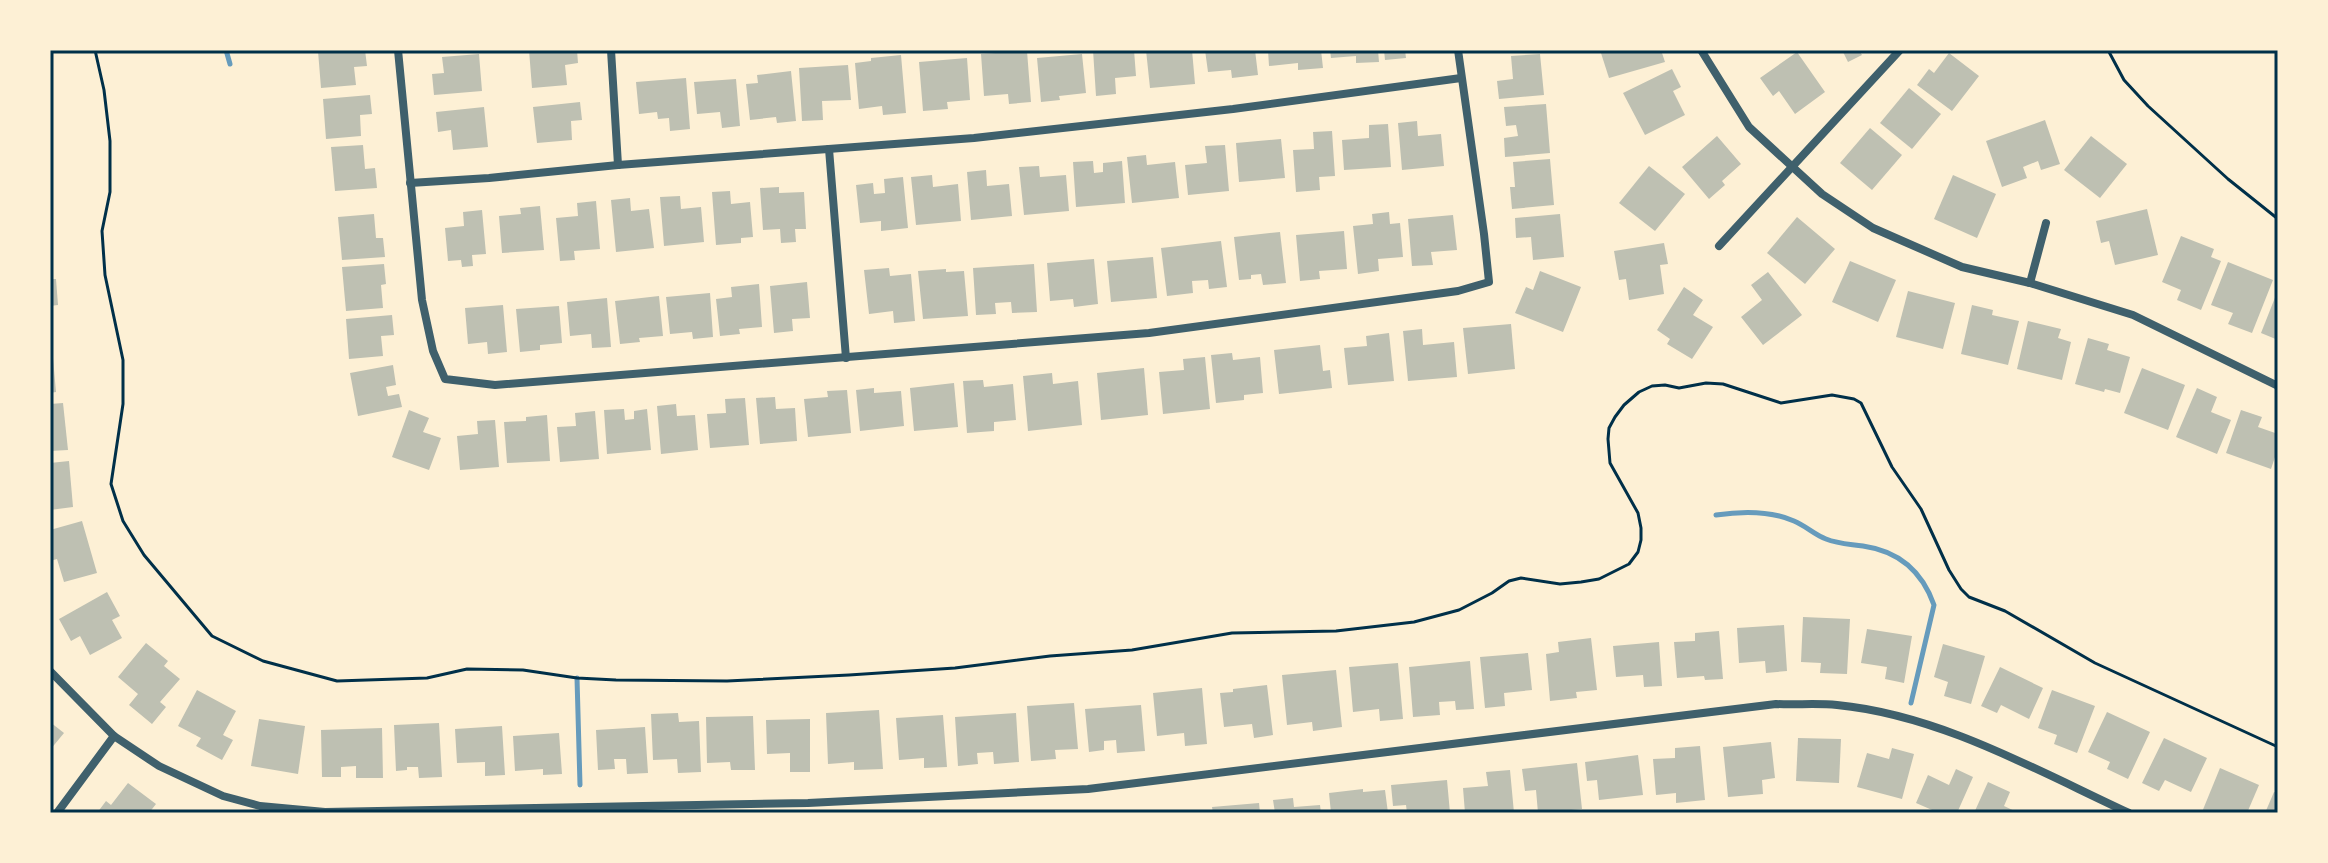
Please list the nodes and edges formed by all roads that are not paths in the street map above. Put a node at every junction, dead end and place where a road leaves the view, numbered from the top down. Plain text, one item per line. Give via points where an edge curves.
1 (398, 50) edge
2 (611, 50) edge
3 (1458, 50) edge
4 (1701, 50) edge
5 (1900, 50) edge
6 (1461, 78) junction
7 (829, 149) junction
8 (618, 165) junction
9 (1791, 166) junction
10 (410, 183) junction
11 (2046, 223) dead end
12 (1719, 246) dead end
13 (2030, 283) junction
14 (846, 358) junction
15 (2278, 386) edge
16 (50, 671) edge
17 (114, 736) junction
18 (57, 813) edge
19 (2129, 813) edge

1 - 10 street
2 - 8 street
3 - 6 street
4 - 9 street via 1749,127
5 - 9 street
6 - 7 street via 1233,109
6 - 14 street via 1489,282 1458,291 1149,333
7 - 8 street
7 - 14 street
8 - 10 street
9 - 12 street
9 - 13 street via 1873,228 1962,267
10 - 14 street via 422,300 445,379 495,385
11 - 13 street
13 - 15 street via 2133,315
16 - 17 street
17 - 18 street
17 - 19 street via 159,766 223,796 260,806 325,812 565,808 1088,789 1776,704 1836,705 1895,715 1965,738

